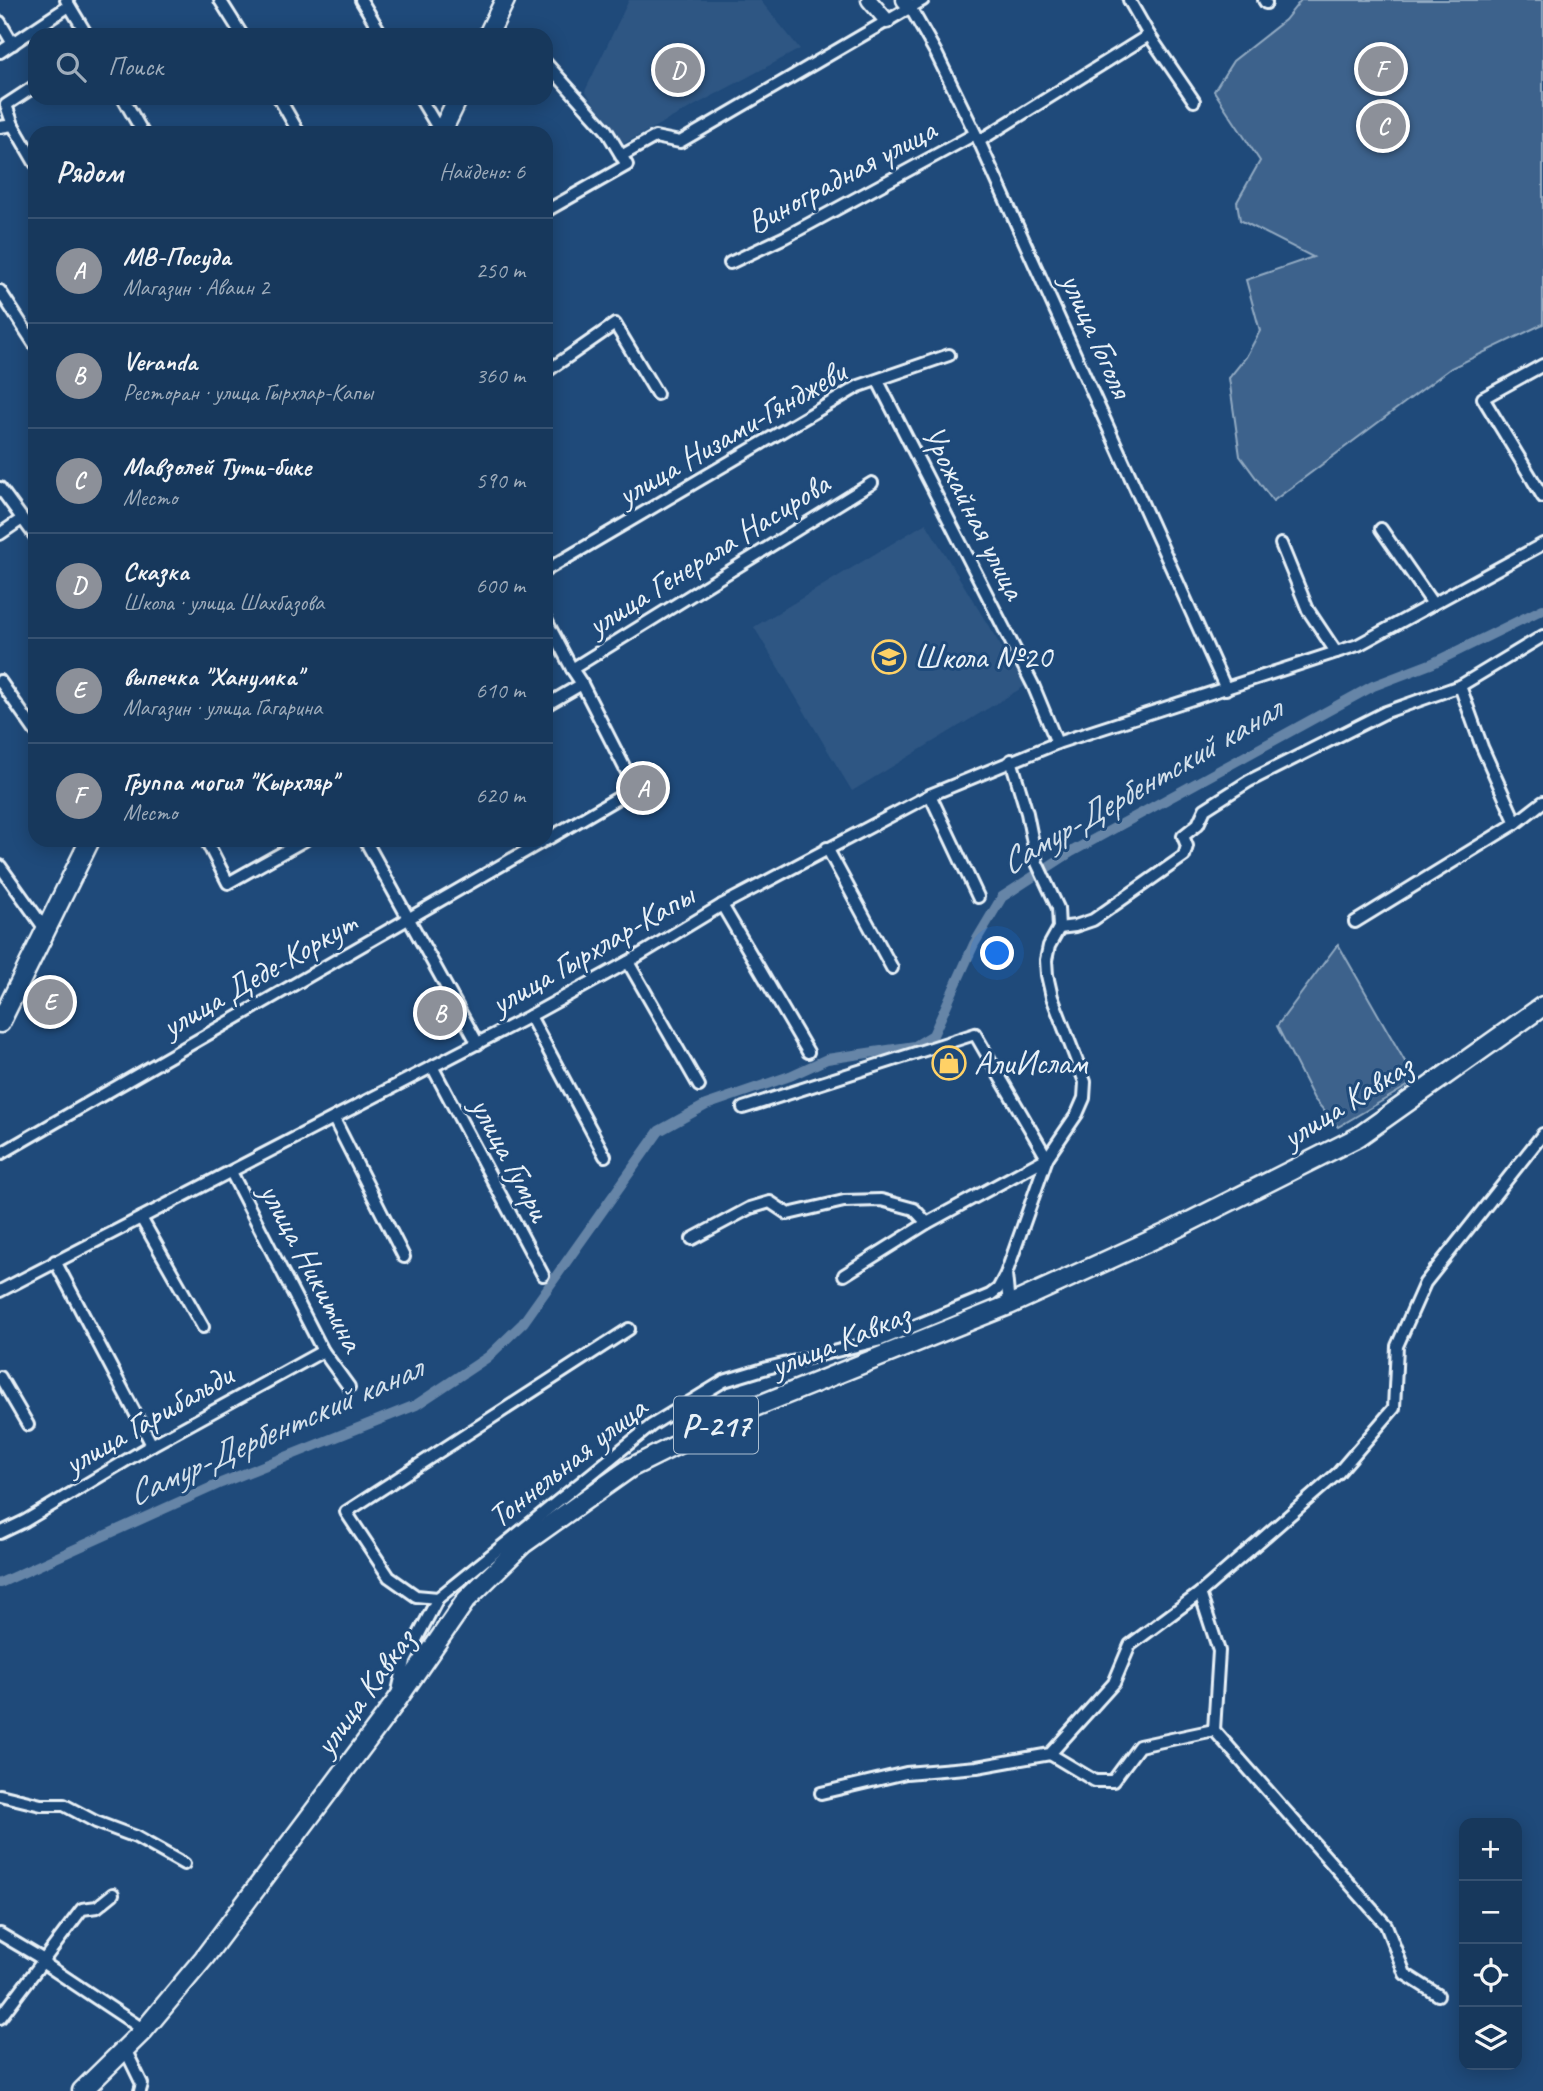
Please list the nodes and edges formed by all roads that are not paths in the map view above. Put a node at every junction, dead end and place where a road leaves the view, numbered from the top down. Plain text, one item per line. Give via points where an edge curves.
1 (220, 0) edge
2 (360, 0) edge
3 (505, 0) edge
4 (869, 0) edge
5 (1129, 0) edge
6 (912, 2) edge
7 (67, 3) edge
8 (887, 21) junction
9 (0, 22) edge
10 (34, 28) edge
11 (83, 28) edge
12 (238, 28) edge
13 (378, 28) edge
14 (492, 28) edge
15 (28, 33) edge
16 (1149, 35) junction
17 (13, 44) junction
18 (0, 52) edge
19 (553, 71) edge
20 (28, 91) edge
21 (1194, 101) dead end
22 (127, 105) edge
23 (283, 105) edge
24 (424, 105) edge
25 (455, 105) edge
26 (13, 125) junction
27 (139, 126) edge
28 (295, 126) edge
29 (437, 126) edge
30 (444, 126) edge
31 (0, 127) edge
32 (977, 137) junction
33 (28, 151) edge
34 (624, 161) junction
35 (553, 207) edge
36 (730, 263) dead end
37 (0, 291) edge
38 (28, 334) edge
39 (949, 355) dead end
40 (1543, 365) edge
41 (553, 367) edge
42 (878, 381) junction
43 (657, 394) dead end
44 (872, 483) dead end
45 (0, 488) edge
46 (1543, 496) edge
47 (22, 519) junction
48 (28, 527) edge
49 (1381, 528) dead end
50 (0, 534) edge
51 (1281, 544) dead end
52 (1543, 544) edge
53 (553, 566) edge
54 (1433, 604) junction
55 (553, 633) edge
56 (1543, 636) edge
57 (1336, 652) junction
58 (572, 669) junction
59 (0, 681) edge
60 (582, 684) junction
61 (1460, 686) junction
62 (1226, 689) junction
63 (553, 701) edge
64 (28, 721) edge
65 (1056, 743) junction
66 (1011, 760) junction
67 (930, 795) junction
68 (1543, 802) edge
69 (1516, 823) junction
70 (553, 836) edge
71 (86, 847) edge
72 (210, 847) edge
73 (292, 847) edge
74 (369, 847) edge
75 (534, 847) edge
76 (827, 848) junction
77 (0, 866) edge
78 (978, 897) dead end
79 (722, 905) junction
80 (408, 919) junction
81 (1355, 922) dead end
82 (1059, 928) junction
83 (45, 929) junction
84 (628, 962) junction
85 (892, 968) dead end
86 (1543, 1006) edge
87 (530, 1016) junction
88 (0, 1023) edge
89 (478, 1044) junction
90 (808, 1052) dead end
91 (433, 1068) junction
92 (699, 1086) dead end
93 (743, 1108) dead end
94 (334, 1119) junction
95 (1543, 1134) edge
96 (0, 1154) edge
97 (605, 1156) dead end
98 (1047, 1158) junction
99 (231, 1172) junction
100 (141, 1218) junction
101 (928, 1223) junction
102 (692, 1239) dead end
103 (404, 1256) dead end
104 (55, 1261) junction
105 (1006, 1274) junction
106 (543, 1275) dead end
107 (844, 1275) dead end
108 (0, 1291) edge
109 (1009, 1305) junction
110 (202, 1327) dead end
111 (629, 1329) dead end
112 (323, 1351) junction
113 (0, 1377) edge
114 (349, 1387) dead end
115 (28, 1425) dead end
116 (152, 1445) junction
117 (0, 1533) edge
118 (1200, 1593) junction
119 (438, 1598) junction
120 (394, 1703) junction
121 (1214, 1730) junction
122 (1051, 1754) junction
123 (821, 1793) dead end
124 (0, 1795) edge
125 (184, 1864) dead end
126 (113, 1894) dead end
127 (0, 1934) edge
128 (42, 1962) junction
129 (1438, 1994) dead end
130 (0, 2018) edge
131 (144, 2031) junction
132 (125, 2049) junction
133 (82, 2091) edge
134 (140, 2091) edge

1 - 12 street
2 - 13 street
3 - 14 main road
4 - 8 street
5 - 16 street
6 - 8 street
6 - 32 street, улица Гоголя
7 - 10 street
7 - 11 street
8 - 34 street via 680,142 655,137
9 - 17 street
15 - 17 street
16 - 21 street
16 - 32 street, Виноградная улица
17 - 18 street
19 - 34 street via 606,130
20 - 26 street via 6,105
22 - 27 street
23 - 28 street
24 - 29 street
25 - 30 main road
26 - 31 street
26 - 33 street
32 - 36 street, Виноградная улица
32 - 62 street, улица Гоголя
34 - 35 street
37 - 38 street
39 - 42 street, улица Низами-Гянджеви
40 - 46 street via 1483,398
41 - 43 street via 615,324
42 - 53 street, улица Низами-Гянджеви via 859,386
42 - 65 street, Урожайная улица via 1033,685
44 - 58 street, улица Генерала Насирова
45 - 47 street
47 - 48 street
47 - 50 street
49 - 54 street
51 - 57 street via 1308,610
52 - 54 street, улица Гырхлар-Капы
54 - 57 street, улица Гырхлар-Капы
55 - 58 street
56 - 61 street
57 - 62 street, улица Гырхлар-Капы
58 - 60 street
59 - 64 street
60 - 63 street, улица Генерала Насирова
60 - 70 street, улица Деде-Коркут via 635,788
61 - 69 street
61 - 82 street via 1386,712 1249,781 1202,812 1198,824 1183,836 1188,846 1184,856 1093,920
62 - 65 street, улица Гырхлар-Капы
65 - 66 street, улица Гырхлар-Капы
66 - 67 street, улица Гырхлар-Капы
66 - 82 street via 1037,863 1058,908
67 - 76 street, улица Гырхлар-Капы
67 - 78 street
68 - 69 street
69 - 81 street
71 - 83 main road
72 - 73 street via 228,883
74 - 80 street
75 - 80 street, улица Деде-Коркут
76 - 79 street, улица Гырхлар-Капы
76 - 85 street
77 - 83 street
79 - 84 street, улица Гырхлар-Капы
79 - 90 street
80 - 89 street
80 - 96 street, улица Деде-Коркут
82 - 98 street via 1049,946 1047,975 1085,1082 1076,1114
83 - 88 main road
84 - 87 street, улица Гырхлар-Капы
84 - 92 street
86 - 109 main road, улица Кавказ / Р-217 via 1358,1137 1165,1234
87 - 89 street, улица Гырхлар-Капы
87 - 97 street
89 - 91 street, улица Гырхлар-Капы
91 - 94 street, улица Гырхлар-Капы
91 - 106 street, улица Гумри
93 - 98 street via 975,1034
94 - 99 street, улица Гырхлар-Капы
94 - 103 street
95 - 118 street via 1425,1283 1397,1346 1394,1408 1338,1473
98 - 101 street
98 - 105 street, Тоннельная улица
99 - 100 street, улица Гырхлар-Капы
99 - 112 street, улица Никитина
100 - 104 street, улица Гырхлар-Капы
100 - 110 street
101 - 102 street via 914,1209 881,1200 844,1201 788,1214 770,1202
101 - 107 street
104 - 108 street, улица Гырхлар-Капы
104 - 116 street
105 - 109 street
105 - 119 street, Тоннельная улица via 990,1295 881,1340 724,1381 652,1425
109 - 120 main road, улица Кавказ / Р-217 via 747,1410 630,1468 523,1544 466,1600
111 - 119 street, Тоннельная улица via 346,1512 389,1577 416,1596
112 - 114 street, улица Никитина
112 - 116 street, улица Гарибальди
113 - 115 street
116 - 117 street, улица Гарибальди
118 - 121 street via 1219,1651
118 - 122 street via 1130,1645 1114,1683
119 - 120 street via 405,1661
120 - 131 main road, улица Кавказ / Р-217
121 - 122 street via 1139,1746 1113,1781 1094,1782
121 - 129 street via 1386,1925 1405,1974
122 - 123 street via 906,1773
124 - 125 street via 41,1805 64,1805
126 - 128 street via 97,1907 82,1909
127 - 128 street
128 - 130 street
128 - 131 street
131 - 132 main road, улица Кавказ / Р-217
132 - 133 main road, улица Кавказ / Р-217
132 - 134 street via 142,2084

